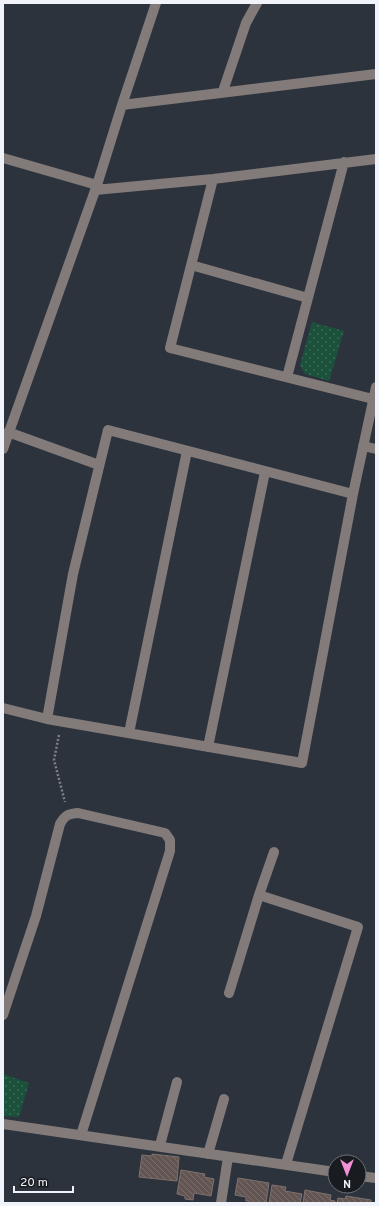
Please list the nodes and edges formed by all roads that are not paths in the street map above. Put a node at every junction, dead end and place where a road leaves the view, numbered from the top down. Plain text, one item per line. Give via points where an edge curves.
1 (156, 3) edge
2 (257, 3) edge
3 (376, 73) edge
4 (223, 91) junction
5 (122, 104) junction
6 (3, 158) edge
7 (376, 159) edge
8 (344, 162) junction
9 (213, 179) junction
10 (96, 187) junction
11 (191, 265) junction
12 (308, 298) junction
13 (287, 377) junction
14 (376, 387) edge
15 (373, 399) junction
16 (8, 432) junction
17 (363, 446) junction
18 (3, 449) edge
19 (376, 449) edge
20 (187, 451) junction
21 (99, 465) junction
22 (265, 472) junction
23 (353, 494) junction
24 (4, 712) edge
25 (47, 719) junction
26 (129, 733) junction
27 (208, 747) junction
28 (274, 852) dead end
29 (259, 895) junction
30 (229, 992) dead end
31 (3, 1014) edge
32 (177, 1082) dead end
33 (224, 1098) dead end
34 (3, 1124) edge
35 (81, 1135) junction
36 (160, 1145) junction
37 (208, 1154) junction
38 (228, 1157) junction
39 (286, 1164) junction
40 (327, 1171) edge
41 (221, 1203) edge

1 - 5 street
2 - 4 street via 246,23
3 - 4 street
4 - 5 street
5 - 10 street
6 - 10 street
7 - 8 street
8 - 9 street
8 - 12 street
9 - 10 street
9 - 11 street
10 - 16 street
11 - 12 street
11 - 13 street via 170,348
12 - 13 street
13 - 15 street
14 - 15 street
15 - 17 street
16 - 18 street
16 - 21 street
17 - 19 street
17 - 23 street
20 - 21 street via 108,430
20 - 22 street
20 - 26 street
21 - 25 street via 73,574
22 - 23 street
22 - 27 street
23 - 27 street via 302,763
24 - 25 street
25 - 26 street
26 - 27 street
28 - 29 street
29 - 30 street
29 - 39 street via 358,927
31 - 35 street via 36,916 63,817 78,813 165,833 170,840 170,851
32 - 36 street
33 - 37 street
34 - 35 street
35 - 36 street
36 - 37 street
37 - 38 street
38 - 39 street
38 - 41 street
39 - 40 street

